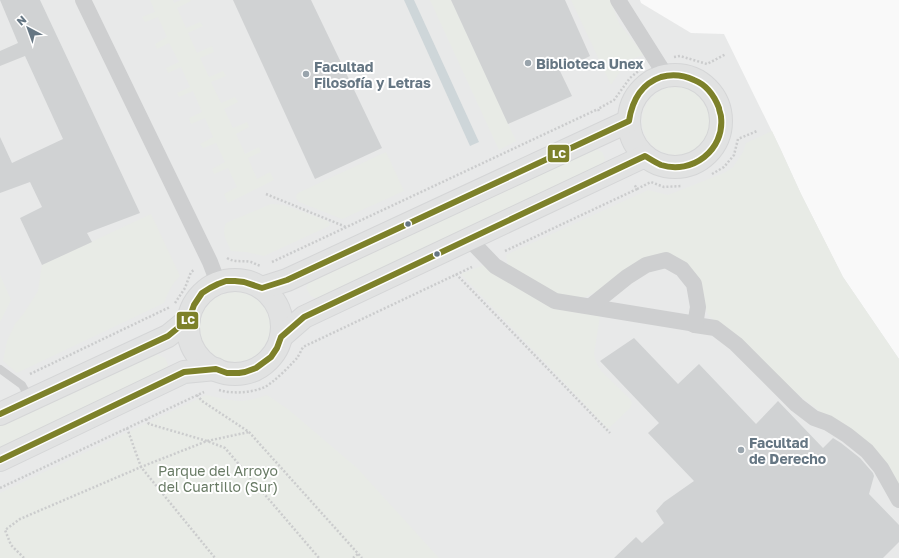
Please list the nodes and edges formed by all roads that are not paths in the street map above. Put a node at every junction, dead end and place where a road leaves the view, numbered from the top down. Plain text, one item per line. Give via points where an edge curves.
1 (83, 0) edge
2 (618, 0) edge
3 (660, 68) junction
4 (629, 121) junction
5 (645, 156) junction
6 (469, 239) junction
7 (218, 283) junction
8 (262, 288) junction
9 (591, 306) junction
10 (189, 319) junction
11 (695, 325) junction
12 (281, 337) junction
13 (0, 369) edge
14 (217, 379) junction
15 (30, 400) junction
16 (0, 414) edge
17 (0, 460) edge
18 (899, 500) edge

1 - 7 street
2 - 3 street
3 - 4 main road via 651,82 639,92 632,106
3 - 5 main road via 700,82 711,92 721,111 720,133 710,152 692,164 678,168 664,166
4 - 5 main road via 633,140
4 - 8 main road via 287,280
5 - 6 main road
6 - 9 street via 496,266 555,301
6 - 12 main road via 304,317
7 - 8 main road via 244,281
7 - 10 main road via 206,290 197,300
8 - 12 main road via 278,308 282,320
9 - 11 street
9 - 11 street via 646,265 666,260 682,270 694,284 698,307
10 - 14 main road via 191,343
10 - 15 main road via 168,336
11 - 18 street via 715,328 736,344 797,405 814,418 847,435 867,452 881,468
12 - 14 main road via 271,357 256,368 245,372 227,373
13 - 15 lane via 22,385
14 - 17 main road via 184,372
15 - 16 main road

